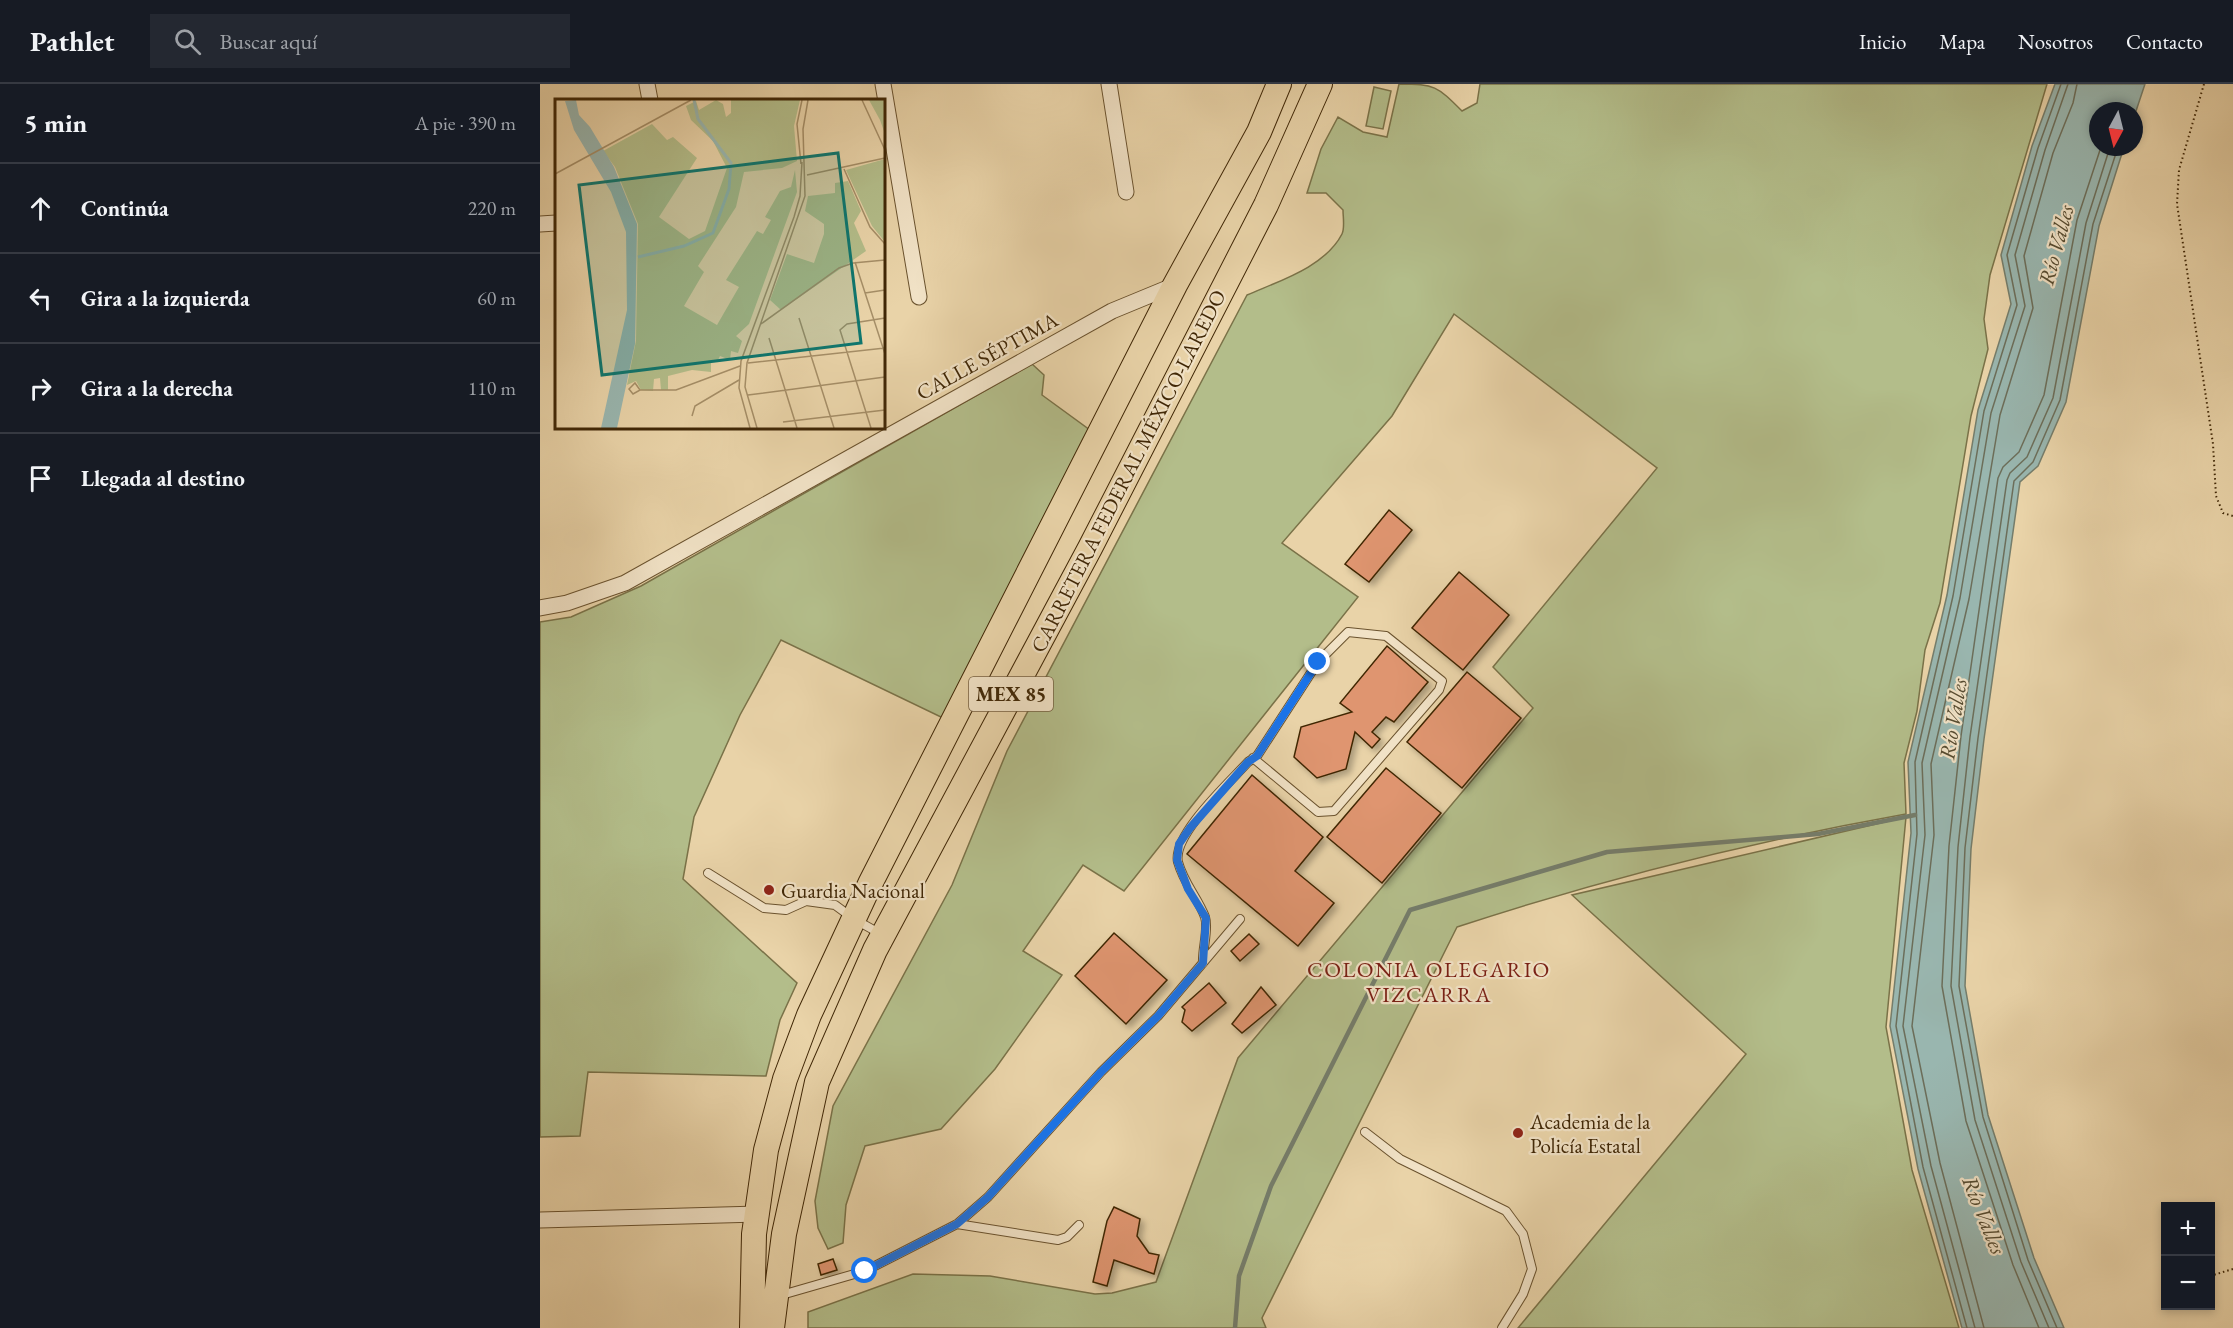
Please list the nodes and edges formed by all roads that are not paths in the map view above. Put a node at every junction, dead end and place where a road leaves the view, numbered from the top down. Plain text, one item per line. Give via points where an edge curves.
1 (647, 84) edge
2 (883, 84) edge
3 (1109, 84) edge
4 (1279, 84) edge
5 (1320, 84) edge
6 (650, 99) edge
7 (1126, 192) dead end
8 (555, 223) edge
9 (540, 224) edge
10 (1175, 285) junction
11 (919, 297) dead end
12 (540, 608) edge
13 (1253, 758) junction
14 (708, 873) dead end
15 (854, 919) junction
16 (1240, 919) dead end
17 (883, 935) junction
18 (1203, 963) junction
19 (1365, 1132) dead end
20 (540, 1220) edge
21 (756, 1224) junction
22 (957, 1224) junction
23 (1079, 1225) dead end
24 (784, 1234) junction
25 (785, 1294) junction
26 (737, 1328) edge
27 (752, 1328) edge
28 (772, 1328) edge
29 (786, 1328) edge
30 (1502, 1328) edge

1 - 6 street
2 - 11 street
3 - 7 street
4 - 10 main road, CARRETERA FEDERAL MÉXICO-LAREDO / MEX 85 via 1259,132
5 - 17 main road, CARRETERA FEDERAL MÉXICO-LAREDO / MEX 85 via 1266,205 1090,548
8 - 9 street
10 - 12 street, CALLE SÉPTIMA via 1112,310 625,583
10 - 15 main road, CARRETERA FEDERAL MÉXICO-LAREDO / MEX 85
13 - 13 lane via 1318,662 1348,632 1386,636 1442,681 1439,690 1334,811 1318,813
13 - 18 lane via 1179,844 1177,860 1188,889 1206,918
14 - 15 lane via 764,908 786,910 806,901 836,905
15 - 17 lane
15 - 21 main road, CARRETERA FEDERAL MÉXICO-LAREDO / MEX 85 via 808,1015 784,1079 766,1150
16 - 18 lane
17 - 24 main road, CARRETERA FEDERAL MÉXICO-LAREDO / MEX 85 via 817,1082
18 - 22 lane via 988,1197
19 - 30 lane via 1400,1158 1506,1211 1523,1234 1532,1269 1523,1294
20 - 21 street
21 - 26 main road
21 - 27 main road, CARRETERA FEDERAL MÉXICO-LAREDO / MEX 85
22 - 23 lane via 1058,1240
22 - 25 lane via 865,1271
24 - 25 main road
24 - 28 main road, CARRETERA FEDERAL MÉXICO-LAREDO / MEX 85
25 - 29 main road

